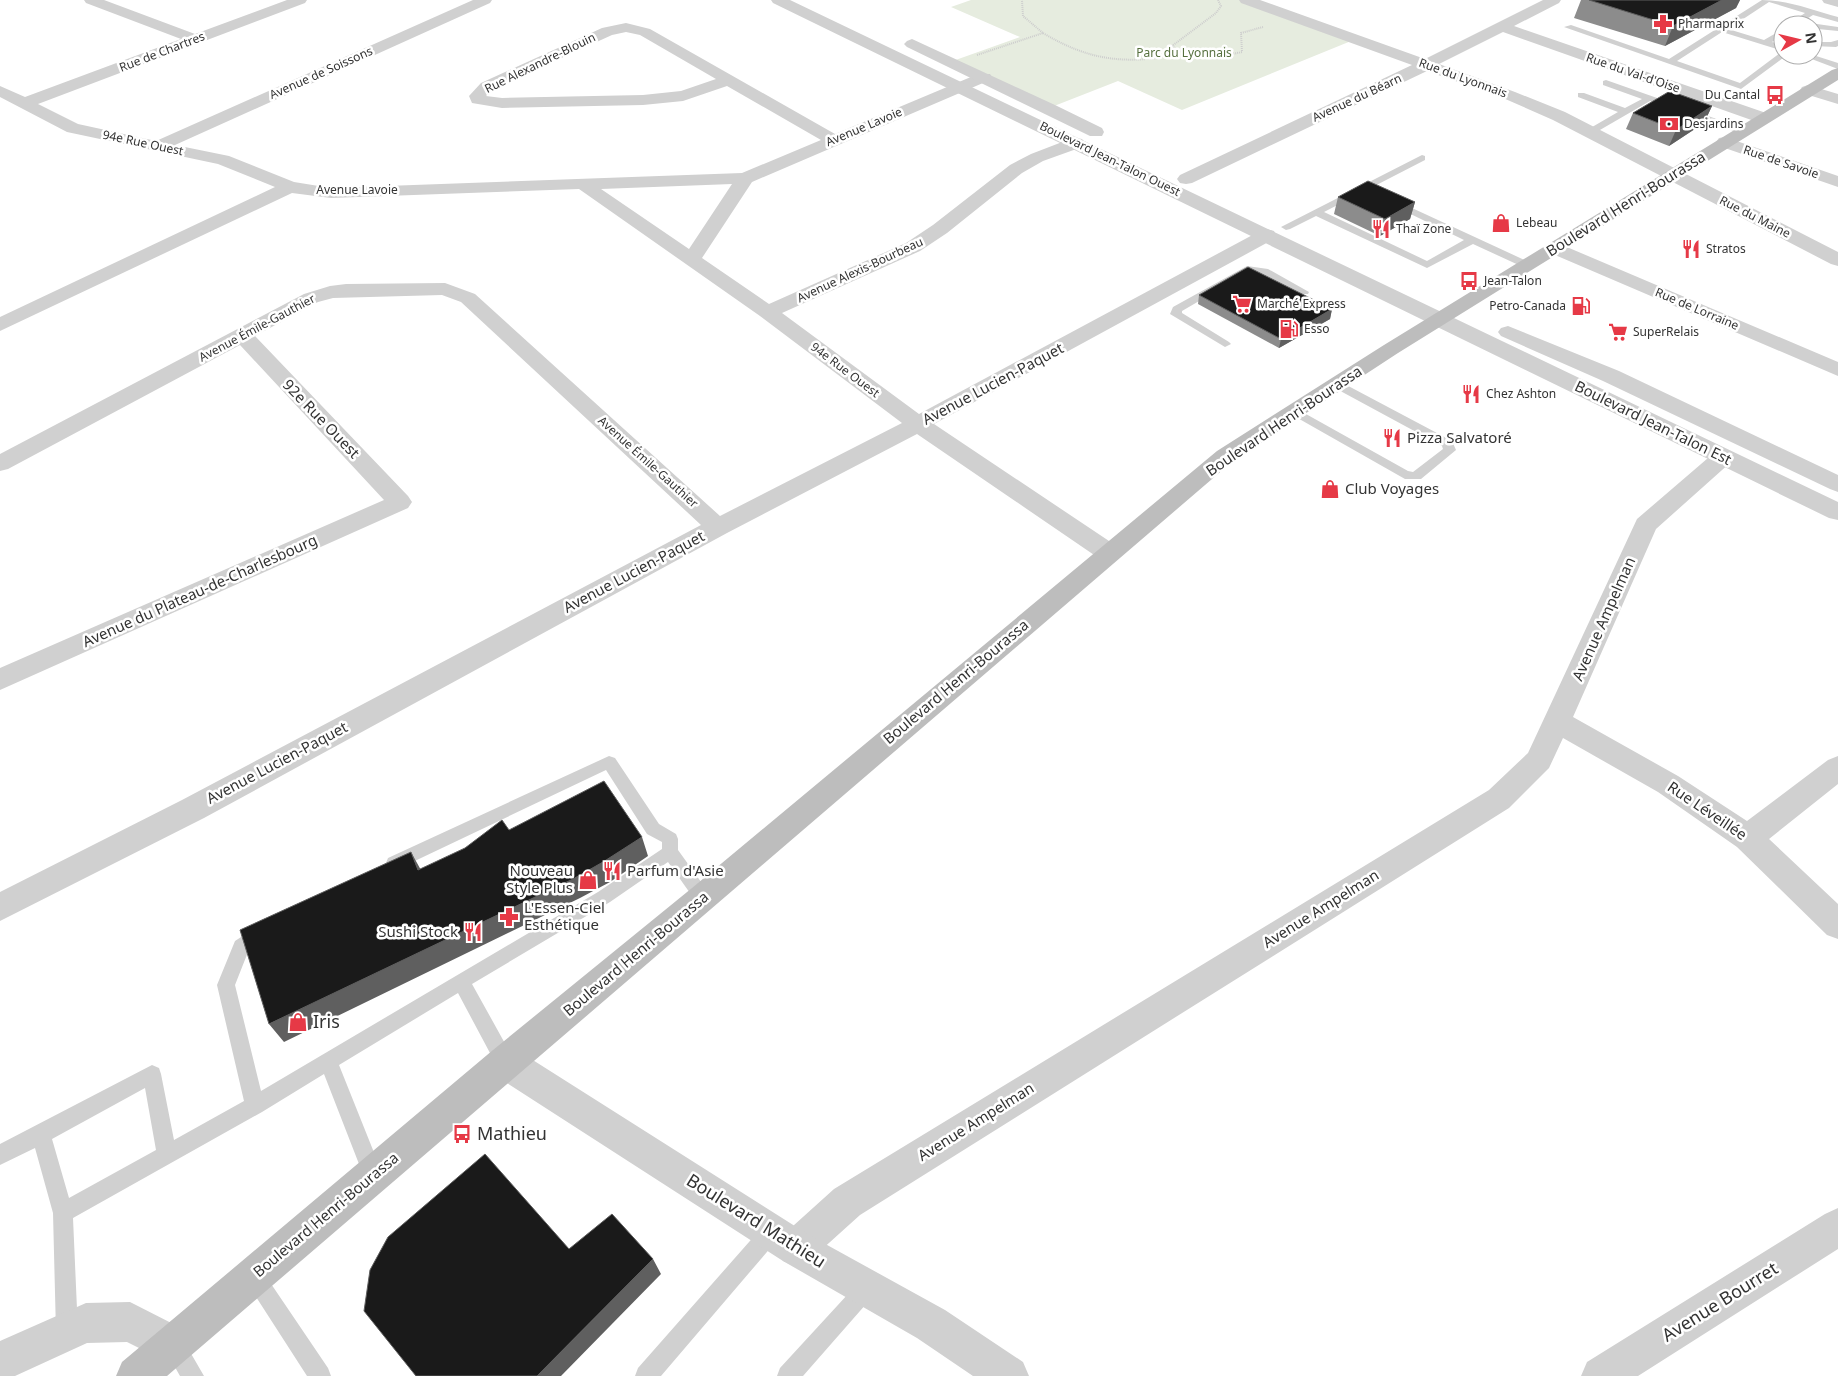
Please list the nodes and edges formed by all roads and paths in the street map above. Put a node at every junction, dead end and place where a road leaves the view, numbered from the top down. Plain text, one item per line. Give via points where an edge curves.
1 (92, 0) edge
2 (300, 0) edge
3 (485, 0) edge
4 (778, 0) edge
5 (1022, 0) edge
6 (1218, 0) edge
7 (1246, 0) edge
8 (1554, 0) edge
9 (1768, 0) edge
10 (1829, 0) edge
11 (1304, 3) dead end
12 (1838, 3) edge
13 (1744, 6) dead end
14 (1753, 8) junction
15 (1812, 12) junction
16 (1287, 14) junction
17 (1807, 15) edge
18 (1838, 20) edge
19 (1502, 27) junction
20 (1568, 27) dead end
21 (1823, 27) edge
22 (1838, 28) edge
23 (1721, 29) junction
24 (1043, 33) junction
25 (1826, 36) dead end
26 (897, 37) dead end
27 (1773, 38) edge
28 (195, 39) junction
29 (1838, 42) edge
30 (1765, 43) junction
31 (1823, 44) edge
32 (1773, 46) edge
33 (1182, 54) junction
34 (1773, 59) edge
35 (1823, 61) edge
36 (1670, 62) junction
37 (952, 63) junction
38 (1426, 65) junction
39 (1838, 66) edge
40 (1838, 73) edge
41 (984, 77) junction
42 (728, 80) junction
43 (1606, 83) dead end
44 (960, 87) junction
45 (1808, 90) junction
46 (0, 91) edge
47 (1581, 95) dead end
48 (1649, 98) junction
49 (1838, 99) edge
50 (25, 104) junction
51 (1626, 112) junction
52 (1763, 118) junction
53 (1742, 131) junction
54 (1590, 132) junction
55 (1109, 139) dead end
56 (834, 140) junction
57 (1725, 142) junction
58 (1076, 143) junction
59 (156, 147) junction
60 (1422, 158) dead end
61 (1152, 161) dead end
62 (1672, 175) junction
63 (745, 178) junction
64 (1186, 179) junction
65 (1838, 182) edge
66 (583, 184) junction
67 (290, 187) junction
68 (1387, 200) edge
69 (1316, 212) junction
70 (1276, 231) junction
71 (1472, 240) junction
72 (1555, 248) junction
73 (692, 259) junction
74 (1838, 260) edge
75 (1527, 266) junction
76 (1304, 292) dead end
77 (767, 312) junction
78 (1449, 315) junction
79 (0, 326) edge
80 (242, 336) junction
81 (1225, 344) dead end
82 (1838, 370) edge
83 (1337, 384) junction
84 (1293, 412) junction
85 (918, 424) junction
86 (1723, 457) junction
87 (0, 464) edge
88 (1838, 484) edge
89 (400, 502) joint
90 (1838, 512) edge
91 (718, 527) junction
92 (1109, 553) junction
93 (0, 680) edge
94 (1558, 722) junction
95 (1838, 768) edge
96 (1748, 838) junction
97 (670, 852) junction
98 (380, 870) edge
99 (702, 898) junction
100 (0, 907) edge
101 (276, 921) edge
102 (1838, 925) edge
103 (461, 981) junction
104 (328, 1061) junction
105 (505, 1062) junction
106 (255, 1105) junction
107 (41, 1134) junction
108 (0, 1155) edge
109 (167, 1155) junction
110 (373, 1175) junction
111 (63, 1213) junction
112 (1838, 1227) edge
113 (784, 1240) junction
114 (254, 1276) junction
115 (867, 1288) junction
116 (67, 1332) junction
117 (183, 1360) edge
118 (0, 1362) edge
119 (136, 1376) edge
120 (320, 1376) edge
121 (646, 1376) edge
122 (788, 1376) edge
123 (1009, 1376) edge
124 (1601, 1376) edge

1 - 28 street
2 - 28 street, Rue de Chartres
3 - 59 street, Avenue de Soissons
4 - 44 street, Boulevard Jean-Talon Ouest
5 - 24 path via 1023,16
6 - 33 path via 1221,6 1218,13 1188,35 1175,40 1172,46
7 - 16 street, Rue du Lyonnais
8 - 19 street, Avenue du Béarn
9 - 14 lane
9 - 15 lane
10 - 12 street
11 - 16 street
13 - 14 lane
14 - 23 lane
15 - 17 lane
15 - 18 lane
16 - 33 path via 1266,26 1241,33 1242,52 1206,56
16 - 38 street, Rue du Lyonnais
19 - 38 street, Avenue du Béarn
19 - 52 street, Rue du Val-d'Oise
20 - 36 lane
21 - 22 lane
22 - 25 lane
23 - 30 lane
23 - 36 lane
24 - 33 path via 1062,45 1097,59 1133,62
24 - 37 path
26 - 37 street, Boulevard Jean-Talon Ouest
27 - 30 lane
28 - 50 street, Rue de Chartres
29 - 31 lane
30 - 32 lane
34 - 36 lane via 1741,86
35 - 39 lane
37 - 41 street, Boulevard Jean-Talon Ouest
38 - 54 street, Rue du Lyonnais via 1509,94
38 - 64 street, Avenue du Béarn
40 - 45 main road, Boulevard Henri-Bourassa
41 - 44 street, Avenue Lavoie
41 - 55 street, Boulevard Jean-Talon Ouest
42 - 42 street, Rue Alexandre-Blouin via 645,32 626,27 598,35 487,86 477,96 478,100 502,103 643,100 682,96
42 - 56 street, Rue Alexandre-Blouin
43 - 48 lane
44 - 56 street, Avenue Lavoie
44 - 58 street, Boulevard Jean-Talon Ouest
45 - 49 street
45 - 52 main road, Boulevard Henri-Bourassa
46 - 50 street, 94e Rue Ouest
47 - 51 lane
48 - 51 lane
48 - 53 lane
50 - 59 street, 94e Rue Ouest via 73,128
51 - 54 lane
52 - 53 main road, Boulevard Henri-Bourassa
53 - 57 main road, Boulevard Henri-Bourassa
54 - 62 street, Rue du Lyonnais
56 - 63 street, Avenue Lavoie
57 - 62 main road, Boulevard Henri-Bourassa
57 - 65 street, Rue de Savoie
58 - 70 street, Boulevard Jean-Talon Ouest
58 - 77 street, Avenue Alexis-Bourbeau via 1018,167 932,236 913,247
59 - 67 street, 94e Rue Ouest via 223,160
60 - 69 lane via 1366,190
61 - 64 street, Boulevard Jean-Talon Ouest
62 - 72 main road, Boulevard Henri-Bourassa
62 - 74 street, Rue du Maine
63 - 66 street, Avenue Lavoie
63 - 73 street
64 - 70 street, Boulevard Jean-Talon Ouest
66 - 67 street, Avenue Lavoie via 331,192
66 - 73 street, 94e Rue Ouest
67 - 79 street
68 - 71 lane
69 - 70 lane
69 - 71 lane via 1427,265
70 - 78 street, Boulevard Jean-Talon Ouest
70 - 85 street, Avenue Lucien-Paquet
71 - 75 lane
72 - 75 main road, Boulevard Henri-Bourassa
72 - 82 street, Rue de Lorraine
73 - 77 street, 94e Rue Ouest
75 - 78 main road, Boulevard Henri-Bourassa
76 - 81 lane via 1264,271 1247,269 1177,309 1176,314
77 - 85 street, 94e Rue Ouest
78 - 83 main road, Boulevard Henri-Bourassa
78 - 86 street, Boulevard Jean-Talon Est
78 - 88 street, Boulevard Jean-Talon Est via 1611,376
80 - 87 street, Avenue Émile-Gauthier
80 - 89 street, 92e Rue Ouest
80 - 91 street, Avenue Émile-Gauthier via 311,298 330,292 445,289 457,293 468,298
83 - 84 main road, Boulevard Henri-Bourassa
83 - 84 lane via 1448,444 1450,450 1416,476 1404,476
84 - 92 main road, Boulevard Henri-Bourassa via 1225,456
85 - 91 street, Avenue Lucien-Paquet
85 - 92 street, 94e Rue Ouest
86 - 90 street, Boulevard Jean-Talon Est
86 - 94 street, Avenue Ampelman via 1646,525
89 - 93 street, Avenue du Plateau-de-Charlesbourg
91 - 100 street, Avenue Lucien-Paquet via 201,804
92 - 99 main road, Boulevard Henri-Bourassa
94 - 96 street, Rue Léveillée via 1668,784
94 - 113 street, Avenue Ampelman via 1539,760 1499,799
95 - 96 street
96 - 102 street, Rue Léveillée
97 - 98 lane via 670,839 653,829 609,762
97 - 99 lane
97 - 103 lane via 604,897
99 - 105 main road, Boulevard Henri-Bourassa
101 - 106 lane via 241,948 226,985
103 - 104 lane
103 - 105 lane
104 - 106 lane
104 - 110 lane
105 - 110 main road, Boulevard Henri-Bourassa
105 - 113 street, Boulevard Mathieu
106 - 109 lane
107 - 108 lane
107 - 109 lane via 152,1074
107 - 111 lane
109 - 111 lane
110 - 114 main road, Boulevard Henri-Bourassa
111 - 116 lane
112 - 124 street, Avenue Bourret
113 - 115 street, Boulevard Mathieu
113 - 121 lane
114 - 117 main road, Boulevard Henri-Bourassa
114 - 120 lane
115 - 122 lane
115 - 123 street, Boulevard Mathieu via 931,1324
116 - 117 street via 86,1323 130,1322
116 - 118 street
117 - 119 main road, Boulevard Henri-Bourassa

